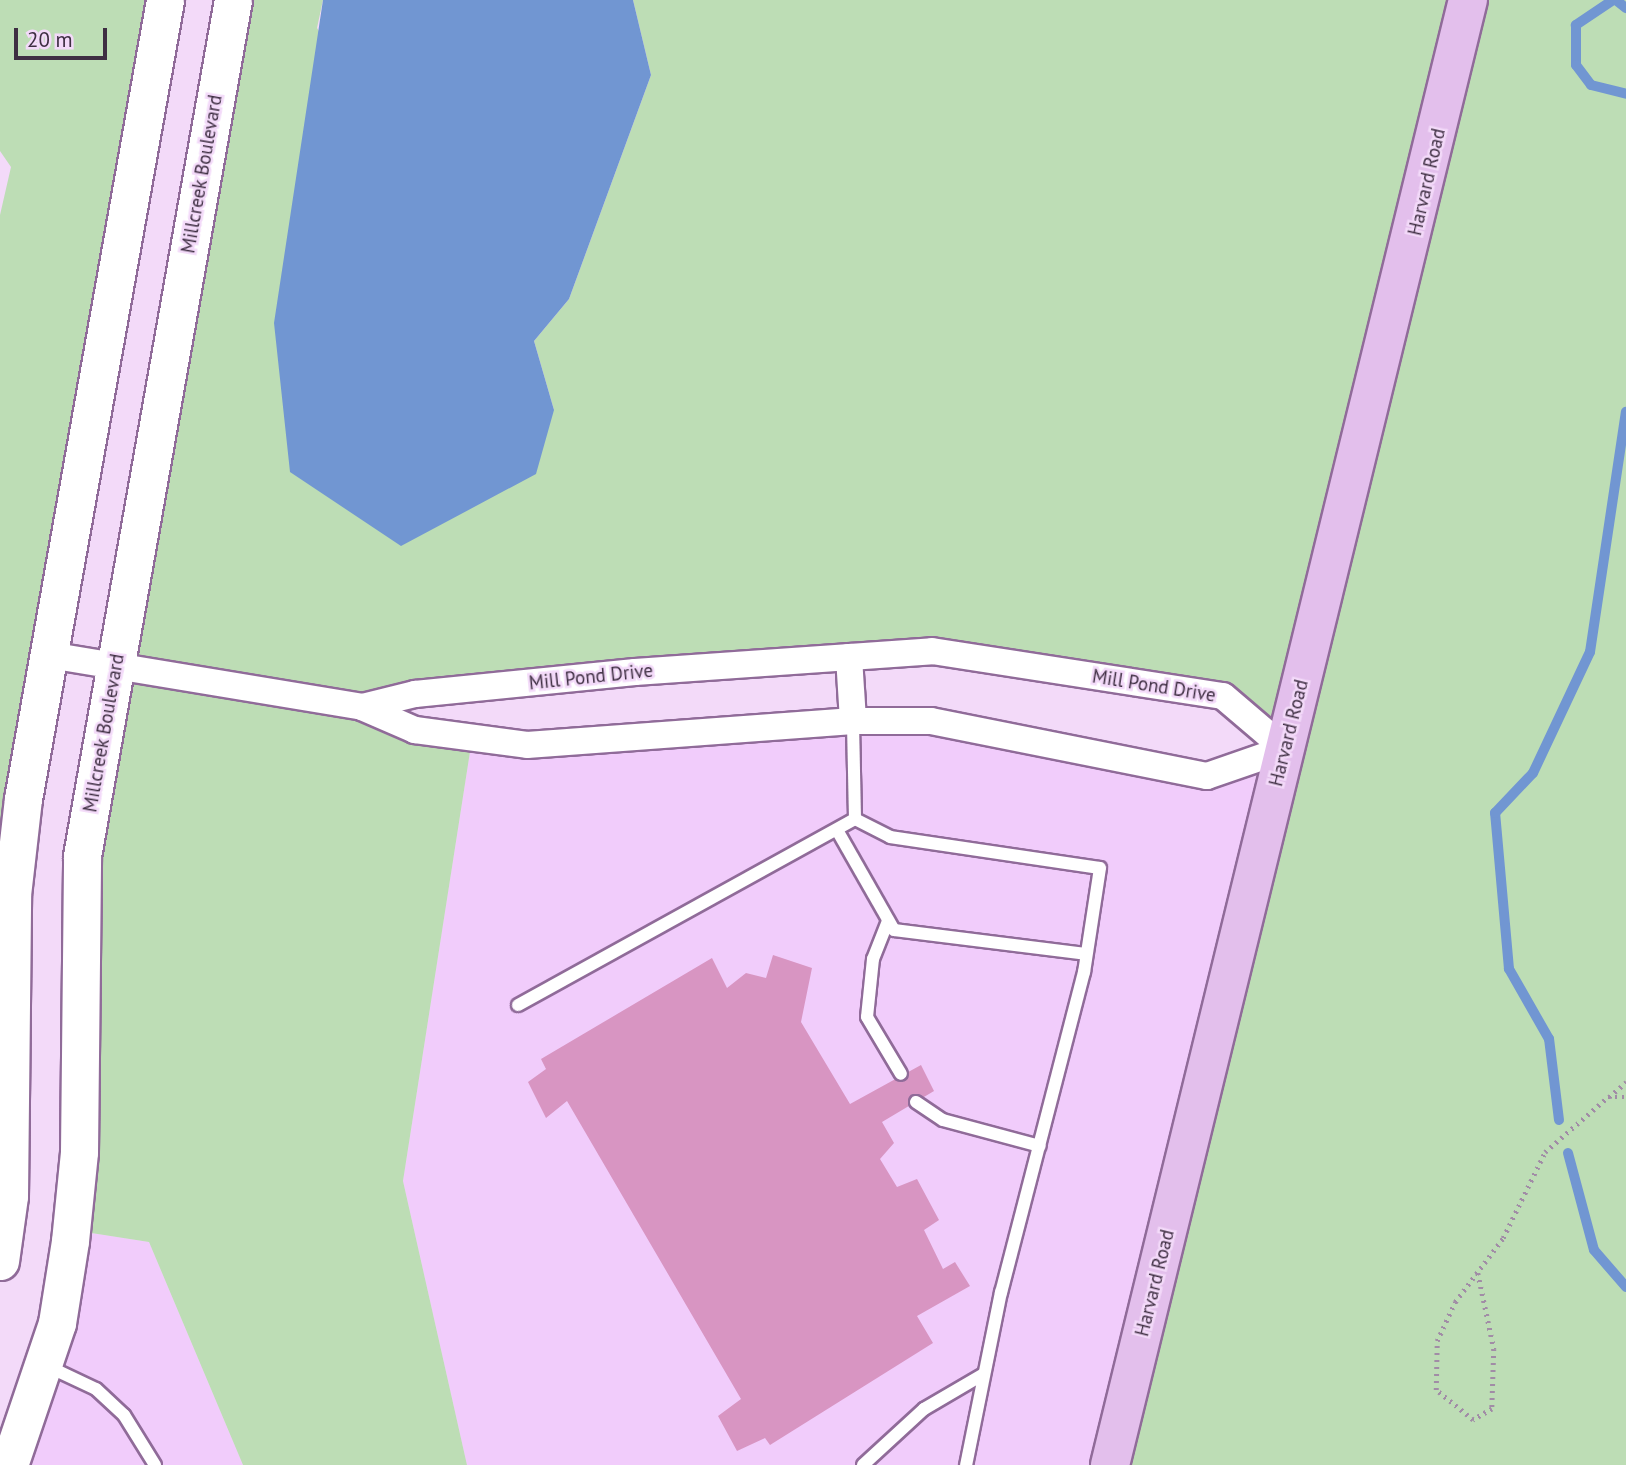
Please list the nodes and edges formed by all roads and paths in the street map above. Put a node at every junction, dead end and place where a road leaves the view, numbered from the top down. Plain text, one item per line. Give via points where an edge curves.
1 (165, 0) edge
2 (233, 0) edge
3 (1468, 0) edge
4 (49, 654) junction
5 (849, 657) junction
6 (116, 666) junction
7 (362, 707) junction
8 (853, 721) junction
9 (1285, 749) junction
10 (855, 819) junction
11 (837, 830) junction
12 (888, 921) junction
13 (1086, 954) junction
14 (518, 1005) dead end
15 (901, 1074) dead end
16 (1626, 1082) edge
17 (1608, 1097) junction
18 (1626, 1097) edge
19 (916, 1102) dead end
20 (1040, 1146) junction
21 (0, 1261) edge
22 (1478, 1273) junction
23 (43, 1364) junction
24 (984, 1374) junction
25 (9, 1465) edge
26 (155, 1465) edge
27 (863, 1465) edge
28 (966, 1465) edge
29 (1110, 1465) edge

1 - 4 street
2 - 6 street, Millcreek Boulevard
3 - 9 main road, Harvard Road
4 - 6 street, Mill Pond Drive
4 - 21 street via 12,895 12,1139
5 - 7 street, Mill Pond Drive via 415,694
5 - 8 street
5 - 9 street, Mill Pond Drive via 932,651 1223,696
6 - 7 street, Mill Pond Drive
6 - 23 street, Millcreek Boulevard via 82,856 79,1152 72,1230
7 - 8 street, Mill Pond Drive via 415,730 527,745
8 - 9 street, Mill Pond Drive via 930,721 1207,776
8 - 10 lane
9 - 29 main road, Harvard Road
10 - 11 lane
10 - 13 lane via 890,838 1100,869
11 - 12 lane
11 - 14 lane
12 - 13 lane via 894,930
12 - 15 lane via 873,959 867,1017
13 - 20 lane
16 - 17 path
17 - 18 path
17 - 22 path via 1545,1152 1503,1238
19 - 20 lane via 943,1120
20 - 24 lane
22 - 22 path via 1437,1340 1436,1390 1473,1420 1492,1409 1494,1349
23 - 25 street, Millcreek Boulevard
23 - 26 lane via 96,1389 124,1415
24 - 27 lane via 924,1409
24 - 28 lane

